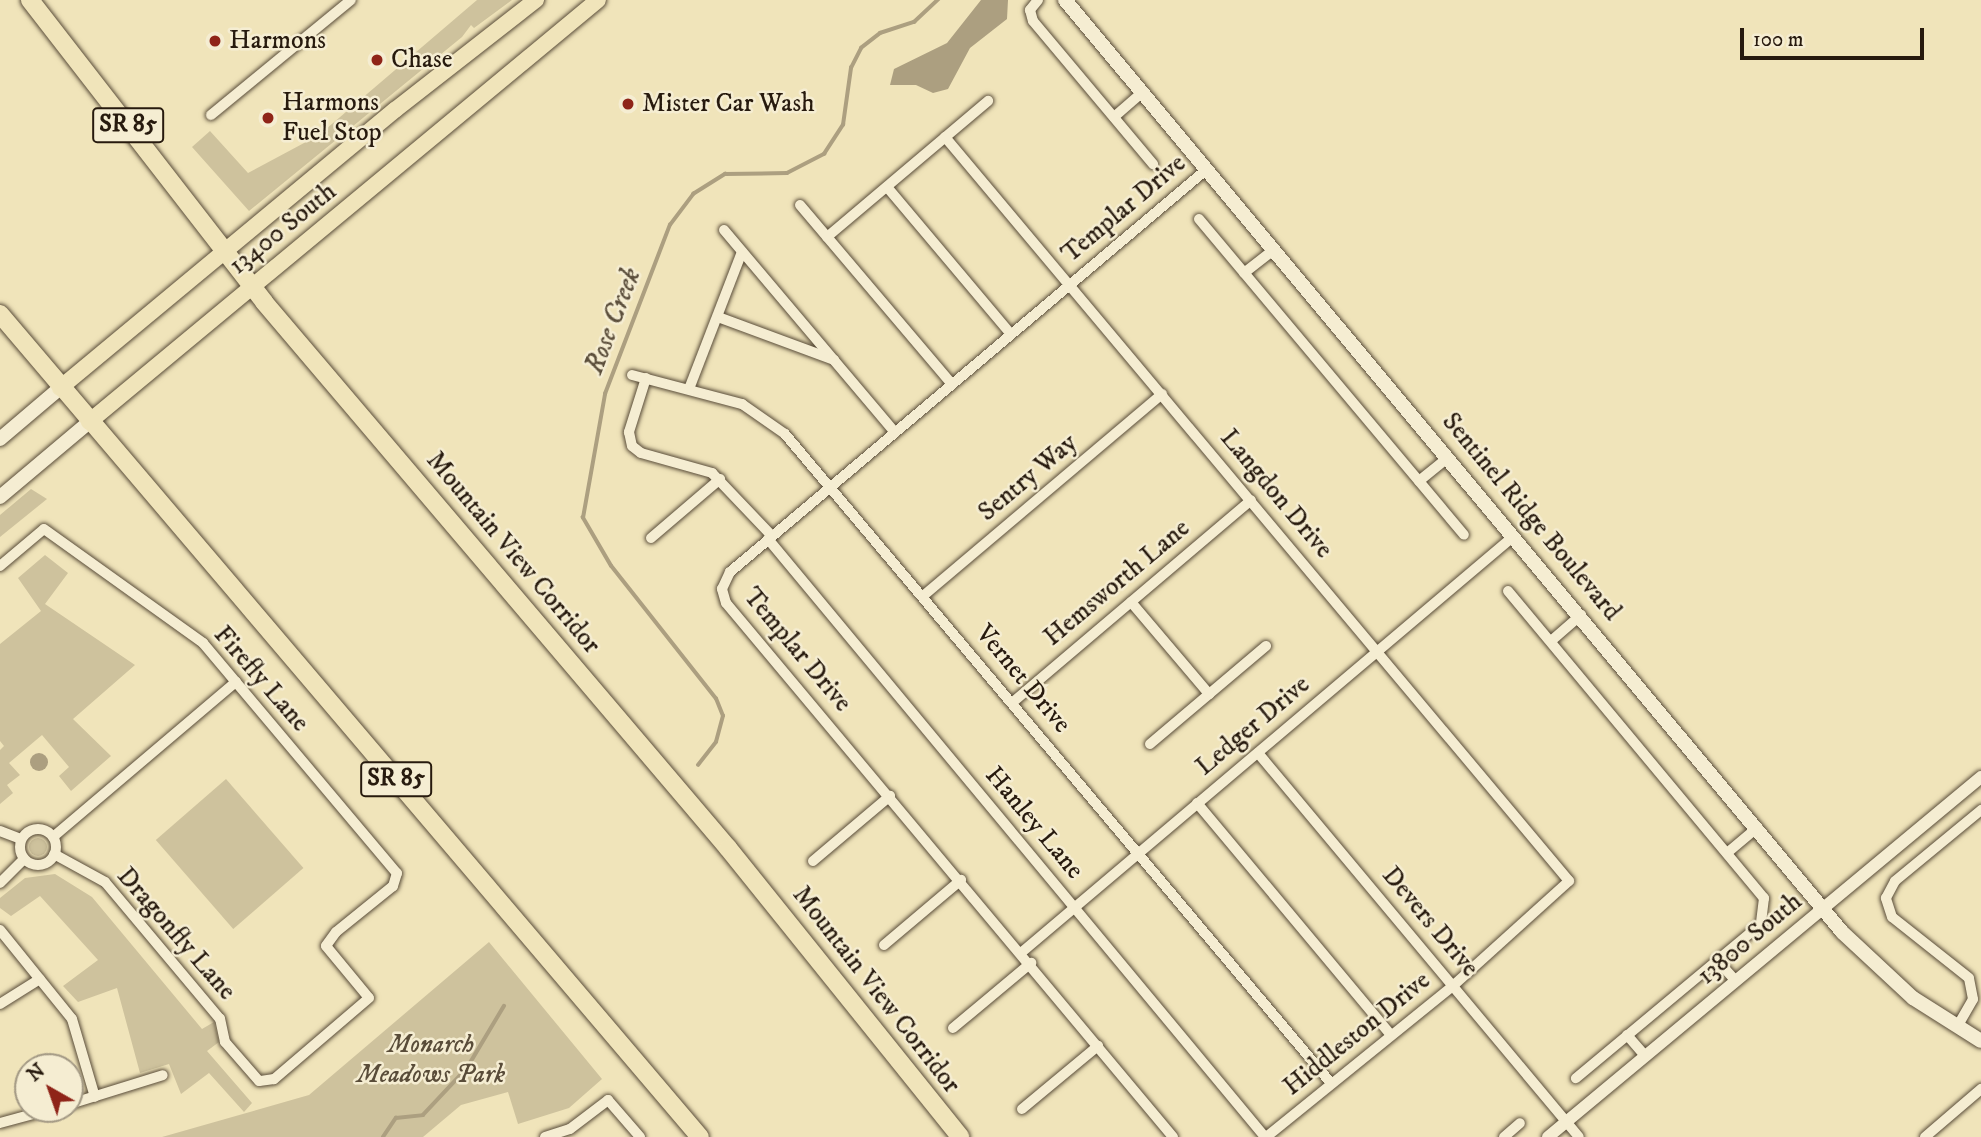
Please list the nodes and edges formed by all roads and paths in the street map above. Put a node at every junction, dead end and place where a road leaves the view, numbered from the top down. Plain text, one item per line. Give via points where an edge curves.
1 (30, 0) edge
2 (598, 0) edge
3 (1038, 0) edge
4 (1065, 0) edge
5 (534, 1) edge
6 (345, 2) edge
7 (1143, 92) junction
8 (988, 102) dead end
9 (211, 115) dead end
10 (1114, 117) junction
11 (945, 137) junction
12 (1153, 164) dead end
13 (1208, 169) junction
14 (887, 187) junction
15 (800, 205) dead end
16 (1199, 219) dead end
17 (724, 230) dead end
18 (827, 237) junction
19 (1275, 249) junction
20 (225, 250) junction
21 (742, 252) junction
22 (1244, 273) junction
23 (1070, 285) junction
24 (253, 286) junction
25 (0, 314) edge
26 (718, 317) junction
27 (1011, 334) junction
28 (835, 360) junction
29 (632, 375) dead end
30 (646, 378) junction
31 (951, 384) junction
32 (60, 388) junction
33 (689, 389) junction
34 (1162, 394) junction
35 (89, 422) junction
36 (895, 432) junction
37 (0, 439) edge
38 (1448, 457) junction
39 (720, 479) junction
40 (1419, 481) junction
41 (830, 487) junction
42 (0, 497) edge
43 (1251, 500) junction
44 (1464, 535) dead end
45 (1514, 536) junction
46 (651, 538) dead end
47 (770, 538) junction
48 (0, 566) edge
49 (1508, 591) dead end
50 (923, 596) junction
51 (1131, 602) junction
52 (1581, 615) junction
53 (1551, 641) junction
54 (1266, 646) dead end
55 (1378, 650) junction
56 (236, 682) junction
57 (1209, 694) junction
58 (1013, 702) junction
59 (1150, 744) dead end
60 (1258, 753) junction
61 (1981, 777) edge
62 (890, 796) junction
63 (1197, 803) junction
64 (1981, 810) edge
65 (1758, 827) junction
66 (0, 831) edge
67 (52, 837) junction
68 (21, 839) junction
69 (1727, 853) junction
70 (54, 854) junction
71 (1138, 854) junction
72 (24, 859) junction
73 (813, 862) dead end
74 (397, 873) joint
75 (961, 880) junction
76 (1569, 881) joint
77 (0, 883) edge
78 (1074, 907) junction
79 (1823, 908) junction
80 (0, 930) edge
81 (884, 945) dead end
82 (1022, 952) junction
83 (1717, 960) junction
84 (1031, 962) junction
85 (40, 979) junction
86 (1736, 981) junction
87 (1454, 985) junction
88 (0, 1004) edge
89 (1957, 1027) junction
90 (953, 1028) dead end
91 (1391, 1035) junction
92 (1627, 1035) junction
93 (1981, 1041) edge
94 (1098, 1046) junction
95 (1645, 1056) junction
96 (163, 1076) dead end
97 (1576, 1078) dead end
98 (1331, 1083) junction
99 (1981, 1089) edge
100 (94, 1097) junction
101 (84, 1100) edge
102 (1022, 1109) dead end
103 (1566, 1122) junction
104 (1520, 1123) dead end
105 (1169, 1133) edge
106 (545, 1137) edge
107 (640, 1137) edge
108 (701, 1137) edge
109 (960, 1137) edge
110 (1155, 1137) edge
111 (1266, 1137) edge
112 (1504, 1137) edge
113 (1548, 1137) edge
114 (1579, 1137) edge
115 (1925, 1137) edge

1 - 20 highway, Mountain View Corridor / SR 85
2 - 24 main road, 13400 South
3 - 10 street via 1030,10 1033,21
4 - 7 main road, Sentinel Ridge Boulevard
5 - 20 main road, 13400 South
6 - 9 street
7 - 10 street
7 - 13 main road, Sentinel Ridge Boulevard
8 - 11 street
10 - 12 street
11 - 14 street
11 - 23 street, Langdon Drive
13 - 19 main road, Sentinel Ridge Boulevard
13 - 23 street, Templar Drive
14 - 18 street
14 - 27 street
15 - 18 street
16 - 22 street
17 - 21 street
18 - 31 street
19 - 22 street
19 - 38 main road, Sentinel Ridge Boulevard
20 - 24 highway, Mountain View Corridor / SR 85
20 - 32 main road, 13400 South
21 - 26 street
21 - 28 street
22 - 40 street
23 - 27 street, Templar Drive
23 - 34 street, Langdon Drive
24 - 35 main road, 13400 South
24 - 109 highway, Mountain View Corridor / SR 85 via 729,848
25 - 32 highway, SR 85
26 - 28 street
26 - 33 street
27 - 31 street, Templar Drive
28 - 36 street
29 - 30 street, Vernet Drive
30 - 33 street, Vernet Drive
30 - 39 street, Hanley Lane via 629,432 632,446 641,453 698,467
31 - 36 street, Templar Drive
32 - 35 highway, SR 85
32 - 37 main road, 13400 South
33 - 41 street, Vernet Drive via 762,414
34 - 43 street, Langdon Drive
34 - 50 street, Sentry Way
35 - 42 main road, 13400 South
35 - 108 highway, SR 85
36 - 41 street, Templar Drive
38 - 40 street
38 - 45 main road, Sentinel Ridge Boulevard
39 - 46 street
39 - 47 street, Hanley Lane
40 - 44 street
41 - 47 street, Templar Drive
41 - 50 street, Vernet Drive
43 - 51 street, Hemsworth Lane
43 - 55 street, Langdon Drive
45 - 52 main road, Sentinel Ridge Boulevard
45 - 55 street, Ledger Drive
47 - 62 street, Templar Drive via 730,572 723,584 724,598
47 - 78 street, Hanley Lane
48 - 56 street, Firefly Lane via 44,529 203,643
49 - 53 street
50 - 58 street, Vernet Drive
51 - 57 street
51 - 58 street, Hemsworth Lane
52 - 53 street
52 - 65 main road, Sentinel Ridge Boulevard
53 - 69 street
54 - 57 street
55 - 60 street, Ledger Drive
55 - 76 street, Langdon Drive
56 - 67 street
56 - 74 street, Firefly Lane
57 - 59 street
58 - 71 street, Vernet Drive
60 - 63 street, Ledger Drive
60 - 87 street, Devers Drive
61 - 79 street, 13800 South
62 - 73 street
62 - 75 street, Templar Drive
63 - 71 street, Ledger Drive
63 - 91 street
64 - 89 street via 1895,881 1886,898 1892,917 1969,978 1973,999
65 - 69 street
65 - 79 main road, Sentinel Ridge Boulevard
66 - 68 street
67 - 68 street via 37,829
67 - 70 street
68 - 72 street
69 - 83 street via 1765,898 1766,911 1761,924
70 - 72 street via 40,864
70 - 74 street, Dragonfly Lane via 105,882 220,1019 225,1042 259,1081 274,1079 369,999 326,946 336,932 393,886
71 - 78 street, Ledger Drive
71 - 98 street, Vernet Drive
72 - 77 street
75 - 81 street
75 - 82 street, Templar Drive
76 - 87 street, Hiddleston Drive
78 - 82 street, Ledger Drive
78 - 111 street, Hanley Lane
79 - 86 street, 13800 South
79 - 89 main road, Sentinel Ridge Boulevard via 1884,975
80 - 85 street
82 - 84 street, Templar Drive
83 - 86 street
83 - 92 street
84 - 90 street
84 - 94 street, Templar Drive
85 - 88 street
85 - 100 street via 72,1019
86 - 95 street, 13800 South
87 - 91 street, Hiddleston Drive
87 - 103 street, Devers Drive
89 - 93 main road, Sentinel Ridge Boulevard
91 - 98 street, Hiddleston Drive
92 - 95 street
92 - 97 street
94 - 102 street
94 - 105 street, Templar Drive
95 - 103 street, 13800 South
96 - 100 street
98 - 111 street, Hiddleston Drive
99 - 115 street
100 - 101 street
103 - 113 street, 13800 South
103 - 114 street, Devers Drive
104 - 112 street
105 - 110 street
106 - 107 street via 570,1129 608,1100

